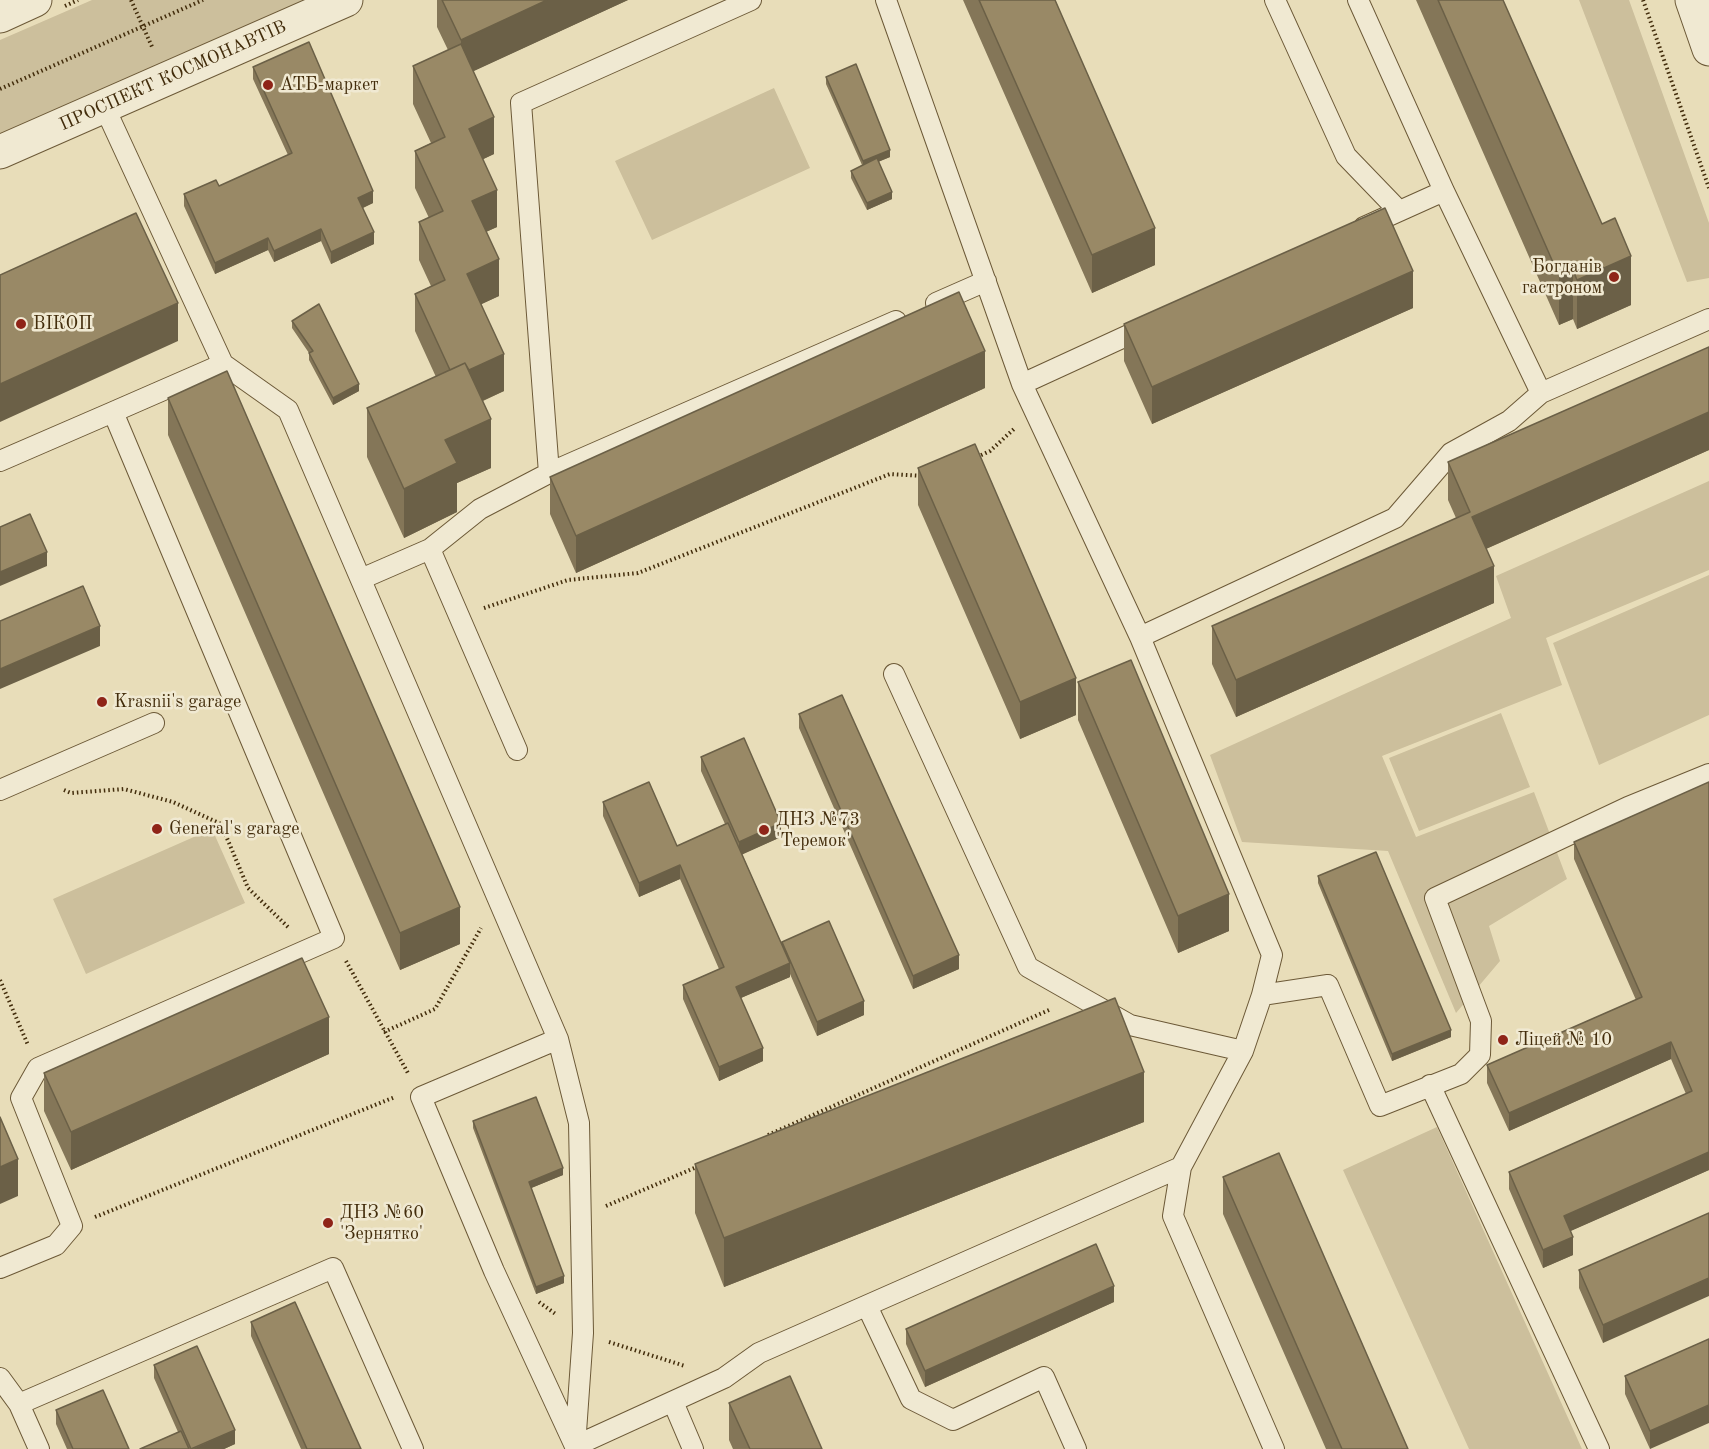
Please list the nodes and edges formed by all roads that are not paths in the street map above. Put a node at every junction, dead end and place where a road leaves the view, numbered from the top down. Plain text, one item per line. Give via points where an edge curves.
1 (35, 0) edge
2 (346, 0) edge
3 (751, 0) edge
4 (886, 0) edge
5 (1275, 0) edge
6 (1358, 0) edge
7 (1692, 0) edge
8 (0, 16) edge
9 (1709, 49) edge
10 (104, 106) junction
11 (0, 152) edge
12 (1444, 191) junction
13 (1399, 211) junction
14 (1345, 236) edge
15 (986, 281) junction
16 (1162, 320) edge
17 (1709, 320) edge
18 (223, 364) junction
19 (1022, 384) junction
20 (1541, 393) junction
21 (113, 412) junction
22 (0, 461) edge
23 (549, 473) junction
24 (430, 549) junction
25 (361, 579) junction
26 (1140, 637) junction
27 (894, 674) dead end
28 (154, 723) dead end
29 (517, 750) dead end
30 (1709, 774) edge
31 (0, 790) edge
32 (1262, 995) junction
33 (558, 1039) junction
34 (1243, 1052) junction
35 (1430, 1085) junction
36 (1181, 1167) junction
37 (0, 1268) edge
38 (867, 1305) junction
39 (0, 1378) edge
40 (673, 1402) junction
41 (19, 1404) junction
42 (576, 1447) edge
43 (39, 1449) edge
44 (413, 1449) edge
45 (693, 1449) edge
46 (1076, 1449) edge
47 (1274, 1449) edge
48 (1599, 1449) edge

1 - 8 street
2 - 10 street, ПРОСПЕКТ КОСМОНАВТІВ
3 - 23 lane via 521,103
4 - 15 lane
5 - 13 lane via 1346,156
6 - 12 lane
7 - 9 street
10 - 11 street, ПРОСПЕКТ КОСМОНАВТІВ
10 - 18 lane
12 - 13 lane
12 - 20 lane
13 - 14 lane
15 - 19 lane
15 - 23 lane
16 - 19 lane
17 - 20 lane
18 - 21 lane
18 - 25 lane via 288,410
19 - 26 lane
20 - 26 lane via 1509,421 1451,453 1395,518
21 - 22 lane
21 - 37 lane via 334,938 38,1068 21,1098 72,1226 56,1245
23 - 24 lane via 480,509
24 - 25 lane
24 - 29 lane
25 - 33 lane
26 - 32 lane via 1272,955
27 - 34 lane via 1028,967 1130,1025
28 - 31 lane
30 - 35 lane via 1628,807 1435,898 1481,1021 1480,1056 1461,1074
32 - 34 lane
32 - 35 lane via 1328,985 1380,1106
33 - 42 lane via 579,1123 583,1333
33 - 42 lane via 418,1093 494,1271
34 - 36 lane
35 - 48 lane
36 - 38 lane
36 - 47 lane via 1173,1216
38 - 40 lane via 759,1353 724,1378
38 - 46 lane via 911,1399 953,1420 1044,1377
39 - 41 lane
40 - 42 lane
40 - 45 lane
41 - 43 lane
41 - 44 lane via 333,1268

